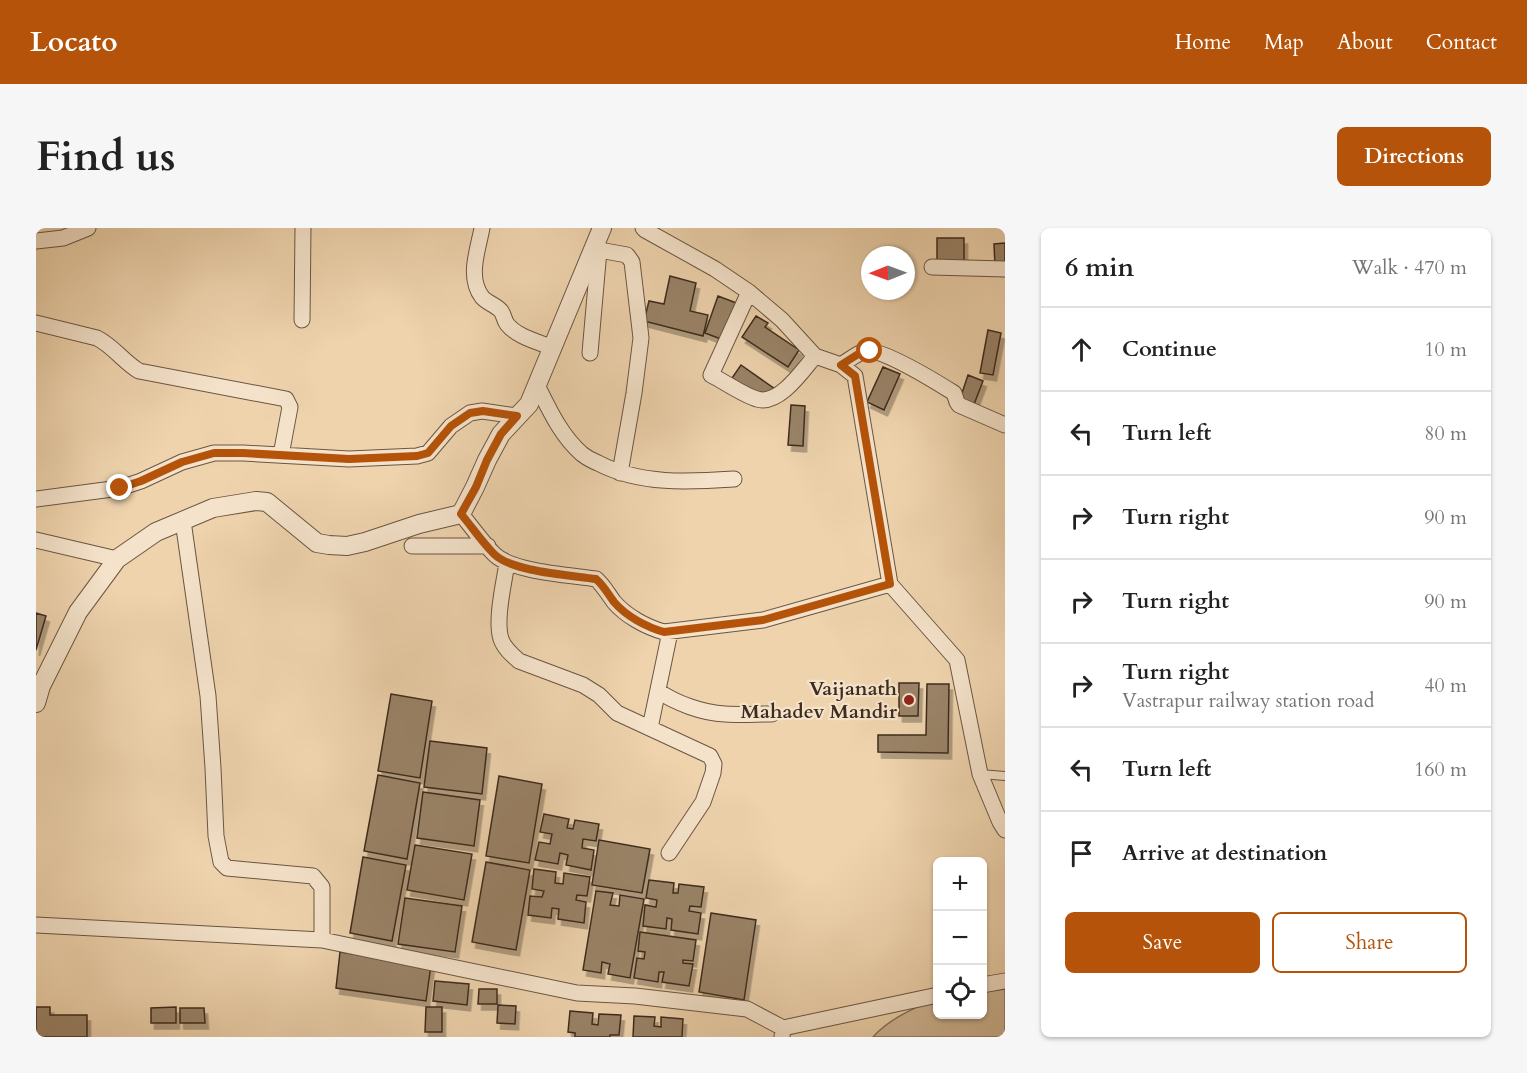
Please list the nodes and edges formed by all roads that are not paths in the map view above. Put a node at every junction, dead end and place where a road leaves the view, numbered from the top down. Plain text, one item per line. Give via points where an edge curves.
1 (88, 228) edge
2 (303, 228) edge
3 (482, 228) edge
4 (602, 228) edge
5 (644, 228) edge
6 (36, 241) edge
7 (596, 249) junction
8 (932, 267) dead end
9 (1005, 269) edge
10 (749, 292) junction
11 (302, 320) dead end
12 (36, 323) edge
13 (553, 348) junction
14 (590, 353) dead end
15 (815, 356) junction
16 (841, 365) junction
17 (537, 385) junction
18 (517, 416) junction
19 (1005, 425) edge
20 (281, 455) junction
21 (620, 473) junction
22 (734, 479) dead end
23 (36, 499) edge
24 (461, 514) junction
25 (183, 521) junction
26 (36, 540) edge
27 (412, 546) dead end
28 (488, 546) junction
29 (117, 559) junction
30 (507, 562) junction
31 (890, 584) junction
32 (670, 632) junction
33 (658, 691) junction
34 (36, 703) edge
35 (772, 714) dead end
36 (650, 728) junction
37 (980, 774) junction
38 (1005, 776) edge
39 (1005, 830) edge
40 (669, 853) dead end
41 (36, 925) edge
42 (322, 940) junction
43 (1005, 981) edge
44 (987, 984) edge
45 (933, 996) edge
46 (783, 1033) edge

1 - 6 street via 63,238
2 - 11 street
3 - 13 street via 474,269 477,290 501,311 514,331
4 - 7 street
5 - 10 street
7 - 13 street
7 - 14 street
7 - 21 street via 627,255 636,291 641,338
8 - 9 street
10 - 15 street
10 - 15 street via 711,375 757,399 768,400 782,393
12 - 20 street via 97,338 139,371 286,399 290,406
13 - 17 street
15 - 16 street
16 - 19 street via 863,351 882,354 954,393 959,405
16 - 31 street via 855,376
17 - 18 street via 529,404
17 - 21 street via 555,420 583,455
18 - 20 street via 470,413 451,426 428,453 417,456 349,459
18 - 24 street via 501,434
20 - 23 street via 214,453 120,488
21 - 22 street via 688,482
24 - 25 street via 347,546 317,543 267,502 213,508
24 - 28 street
25 - 29 street via 156,532
25 - 42 street via 208,696 221,862 227,868 313,876 322,887
26 - 29 street
27 - 28 street
28 - 30 street
29 - 34 street via 78,612
30 - 32 street via 596,579 629,615 653,629
30 - 36 street via 499,626 502,641 511,654 519,662 593,690 617,713
31 - 32 street via 763,620
31 - 37 street via 957,660
32 - 33 street
33 - 35 street via 695,708 722,714
33 - 36 street
36 - 40 street via 710,756 714,764 703,802
37 - 38 lane
37 - 39 street
41 - 42 street
42 - 46 street via 577,993 747,1009
43 - 44 street
45 - 46 street

